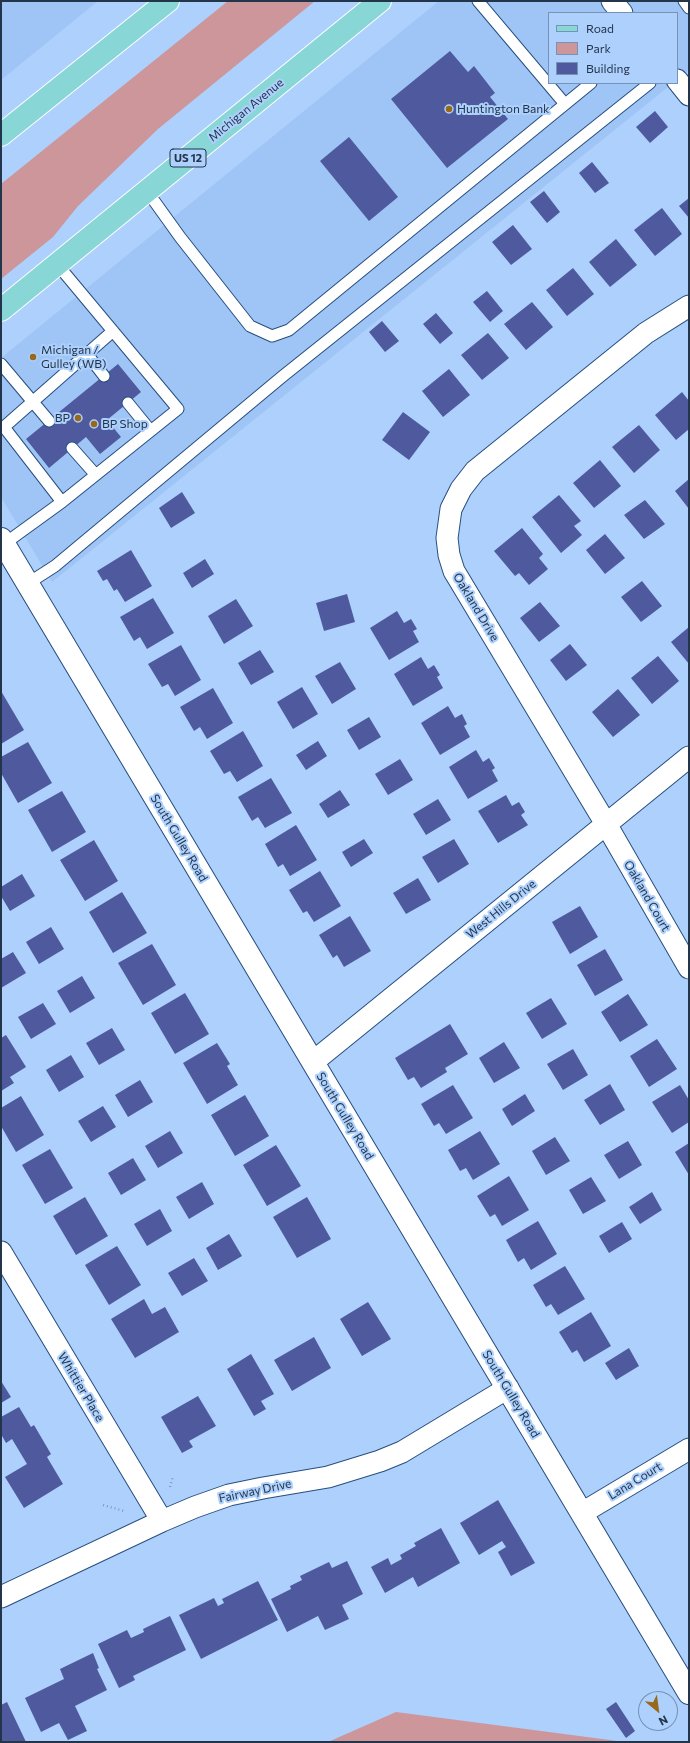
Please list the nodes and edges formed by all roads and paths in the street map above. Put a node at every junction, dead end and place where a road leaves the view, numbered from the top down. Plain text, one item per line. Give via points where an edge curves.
1 (168, 1) edge
2 (478, 1) edge
3 (612, 1) edge
4 (684, 1) edge
5 (377, 2) edge
6 (689, 8) edge
7 (621, 12) edge
8 (678, 81) edge
9 (548, 84) edge
10 (548, 84) edge
11 (590, 84) edge
12 (649, 84) edge
13 (689, 95) edge
14 (565, 104) junction
15 (1, 135) edge
16 (147, 191) junction
17 (57, 264) junction
18 (689, 306) edge
19 (1, 310) edge
20 (113, 332) junction
21 (87, 354) junction
22 (1, 364) edge
23 (104, 376) dead end
24 (33, 401) junction
25 (128, 403) dead end
26 (49, 421) dead end
27 (150, 430) junction
28 (72, 448) dead end
29 (95, 474) junction
30 (62, 502) junction
31 (2, 541) edge
32 (28, 584) junction
33 (689, 757) edge
34 (606, 824) junction
35 (689, 968) edge
36 (313, 1062) junction
37 (1, 1252) edge
38 (508, 1388) junction
39 (689, 1449) edge
40 (103, 1505) dead end
41 (124, 1511) dead end
42 (582, 1513) junction
43 (162, 1521) junction
44 (1, 1597) edge
45 (689, 1693) edge

1 - 15 main road
2 - 10 lane
3 - 7 street
4 - 6 lane
5 - 16 main road, Michigan Avenue / US 12
8 - 13 street
9 - 14 lane
11 - 14 lane
12 - 32 lane via 283,376 55,566
14 - 16 lane via 289,330 272,336 250,326
16 - 17 main road, Michigan Avenue / US 12
17 - 19 main road, Michigan Avenue / US 12
17 - 20 lane
18 - 34 street, Oakland Drive via 646,333 475,471 461,489 451,509 446,538 454,571
20 - 21 lane
20 - 27 lane via 178,409
21 - 23 lane
21 - 24 lane
22 - 24 lane
24 - 26 lane
24 - 30 lane via 4,427
25 - 27 lane
27 - 29 lane
28 - 29 lane
29 - 30 lane
30 - 31 lane
31 - 32 street, South Gulley Road
32 - 36 street, South Gulley Road
33 - 34 street, West Hills Drive
34 - 35 street, Oakland Court
34 - 36 street, West Hills Drive
36 - 38 street, South Gulley Road
37 - 43 street, Whittier Place
38 - 42 street, South Gulley Road
38 - 43 street, Fairway Drive via 402,1452 380,1461 328,1477 229,1496
39 - 42 street, Lana Court
40 - 41 path
42 - 45 street, South Gulley Road
43 - 44 street, Fairway Drive

